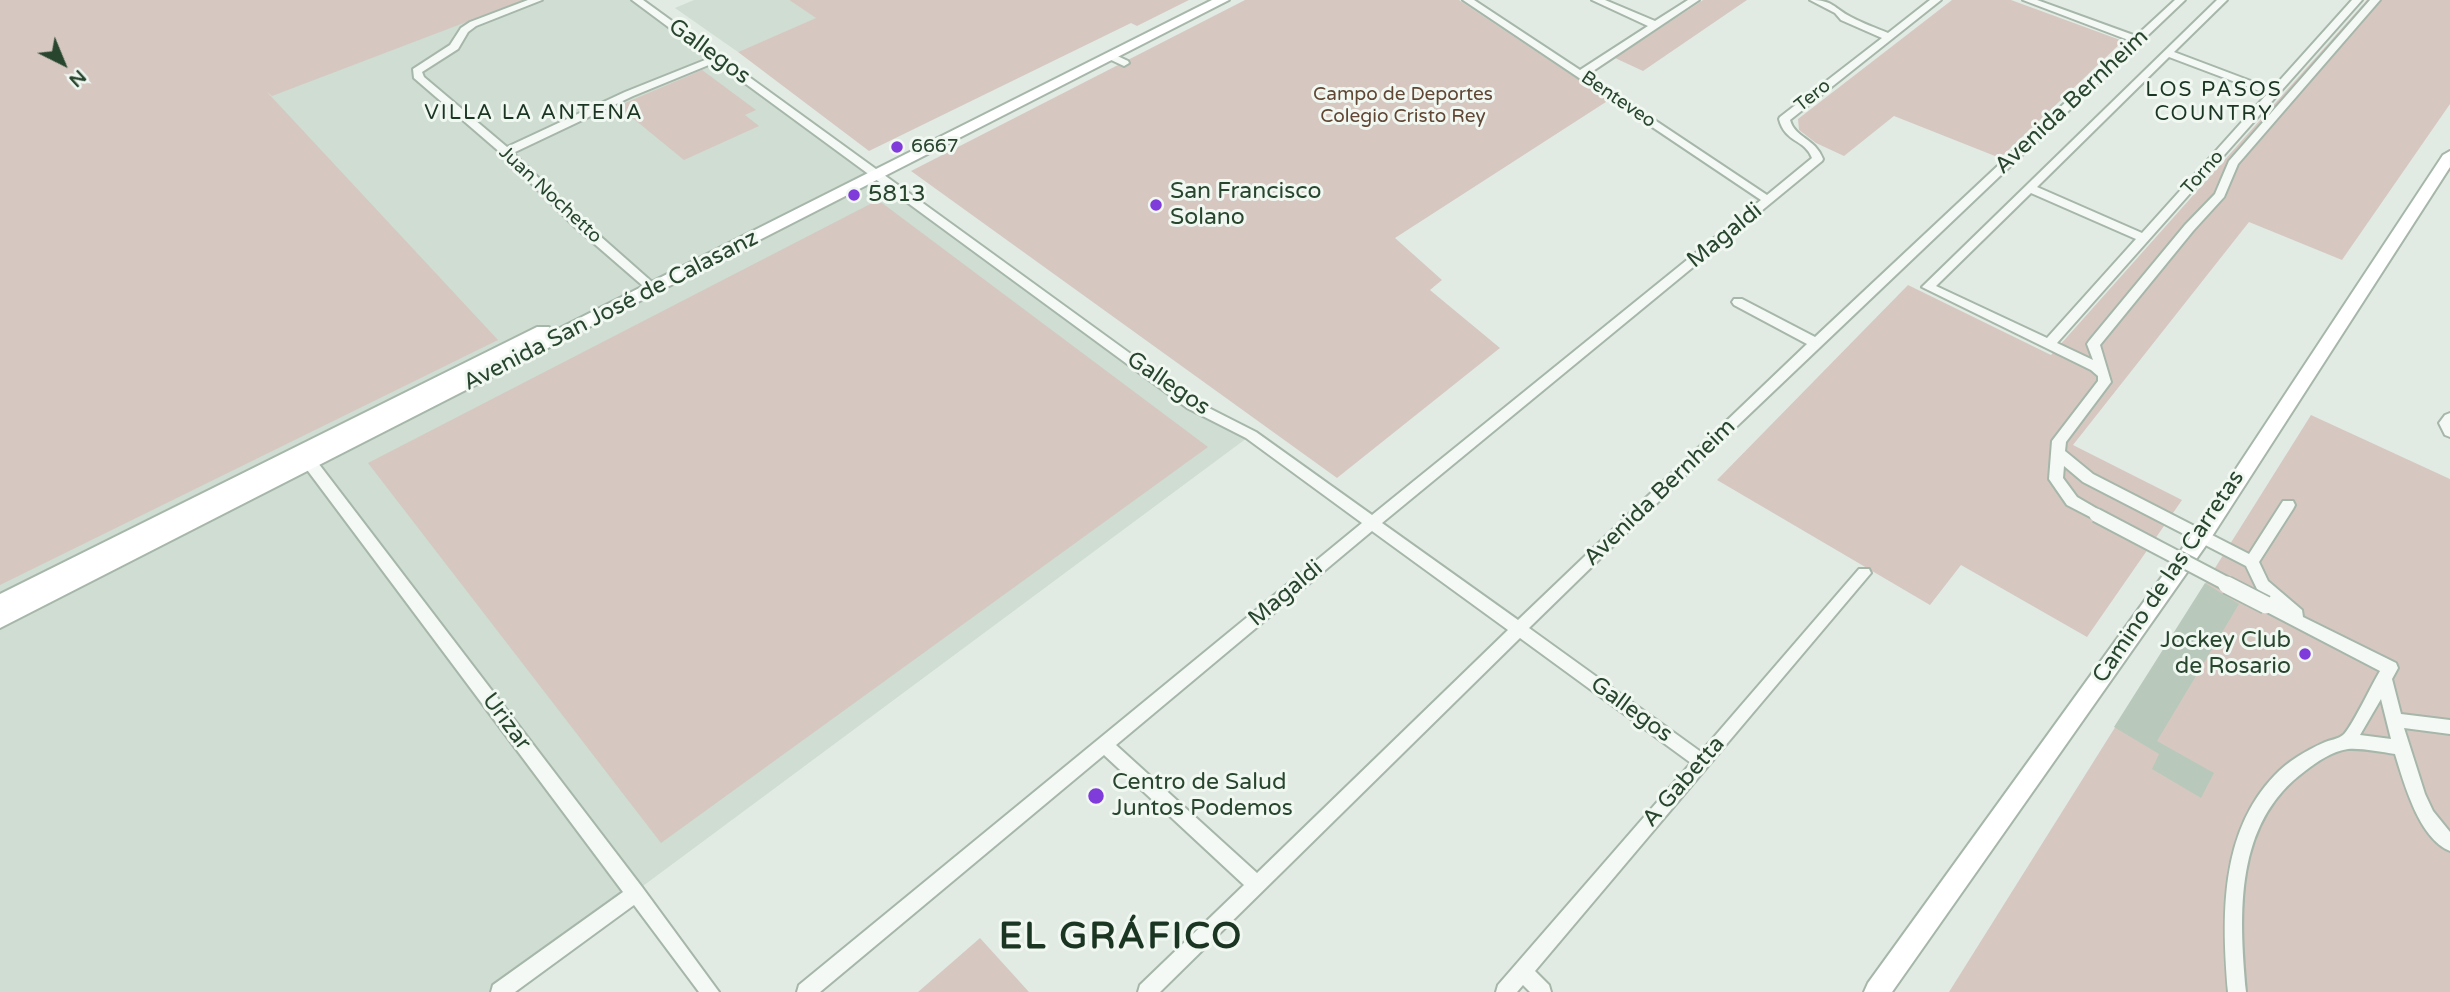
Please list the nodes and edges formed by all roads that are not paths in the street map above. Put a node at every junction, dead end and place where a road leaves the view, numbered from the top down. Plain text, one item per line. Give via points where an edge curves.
1 (537, 0) edge
2 (638, 0) edge
3 (1200, 0) edge
4 (1222, 0) edge
5 (1468, 0) edge
6 (1597, 0) edge
7 (1694, 0) edge
8 (1815, 0) edge
9 (1936, 0) edge
10 (2028, 0) edge
11 (2180, 0) edge
12 (2222, 0) edge
13 (2357, 0) edge
14 (2375, 0) edge
15 (1655, 26) junction
16 (1889, 37) junction
17 (2137, 40) junction
18 (2168, 53) junction
19 (718, 58) junction
20 (1580, 75) junction
21 (2274, 93) junction
22 (506, 152) junction
23 (2450, 155) edge
24 (872, 172) junction
25 (2029, 188) junction
26 (1768, 201) junction
27 (2144, 239) junction
28 (649, 285) junction
29 (1738, 302) dead end
30 (1816, 343) junction
31 (2048, 345) junction
32 (2104, 374) junction
33 (2450, 418) edge
34 (2450, 432) edge
35 (2058, 453) junction
36 (306, 457) junction
37 (2288, 505) dead end
38 (1372, 523) junction
39 (2202, 536) junction
40 (2252, 562) junction
41 (1864, 573) dead end
42 (0, 603) edge
43 (2288, 612) junction
44 (0, 620) edge
45 (1518, 629) junction
46 (2384, 678) junction
47 (2395, 720) junction
48 (2450, 727) edge
49 (2348, 742) junction
50 (1104, 744) junction
51 (2402, 748) junction
52 (1702, 762) junction
53 (2450, 843) edge
54 (1257, 885) junction
55 (635, 893) junction
56 (1523, 971) junction
57 (500, 992) edge
58 (710, 992) edge
59 (807, 992) edge
60 (1147, 992) edge
61 (1505, 992) edge
62 (1542, 992) edge
63 (1877, 992) edge
64 (2237, 992) edge

1 - 22 street, Juan Nochetto via 473,24 454,47 417,71 419,78
2 - 19 street, Gallegos
3 - 24 main road, Avenida San José de Calasanz
4 - 24 main road, Avenida San José de Calasanz via 1117,60
5 - 20 street, Benteveo
6 - 15 street
7 - 15 street
8 - 16 street
9 - 16 street, Tero
10 - 17 street
11 - 17 street, Avenida Bernheim
12 - 18 street
13 - 21 street, Torno
14 - 32 street via 2233,163 2220,195 2093,344
15 - 20 street
16 - 26 street, Tero via 1784,119 1787,130 1814,149 1818,159
17 - 30 street, Avenida Bernheim
18 - 21 street
18 - 25 street
19 - 22 street
19 - 24 street, Gallegos
20 - 26 street, Benteveo
21 - 27 street, Torno
22 - 28 street, Juan Nochetto
23 - 39 main road, Camino de las Carretas
24 - 28 main road, Avenida San José de Calasanz
24 - 38 street, Gallegos via 1192,405 1251,435
25 - 27 street
25 - 31 street via 1928,287
26 - 38 street, Magaldi
27 - 31 street, Torno
28 - 36 main road, Avenida San José de Calasanz
29 - 30 street
30 - 45 street, Avenida Bernheim
31 - 32 street
32 - 35 street via 2105,382 2060,441
33 - 34 street via 2446,423
35 - 39 street via 2088,478
35 - 43 street, bridge via 2056,479 2072,501 2266,605
36 - 42 main road, Avenida San José de Calasanz
36 - 44 main road, Avenida San José de Calasanz
36 - 55 street, Urizar
37 - 40 street
38 - 45 street, Gallegos
38 - 50 street, Magaldi
39 - 40 street
39 - 63 main road, Camino de las Carretas
40 - 43 street via 2262,585
41 - 52 street, A Gabetta
43 - 46 street via 2390,668
45 - 52 street, Gallegos
45 - 54 street, Avenida Bernheim
46 - 47 street
46 - 49 street
47 - 48 street
47 - 51 street
49 - 51 street
49 - 64 street via 2292,768 2247,831 2234,884
50 - 54 street
50 - 59 street, Magaldi
51 - 53 street via 2428,822
52 - 56 street, A Gabetta
54 - 60 street, Avenida Bernheim
55 - 57 street
55 - 58 street, Urizar
56 - 61 street, A Gabetta
56 - 62 street

